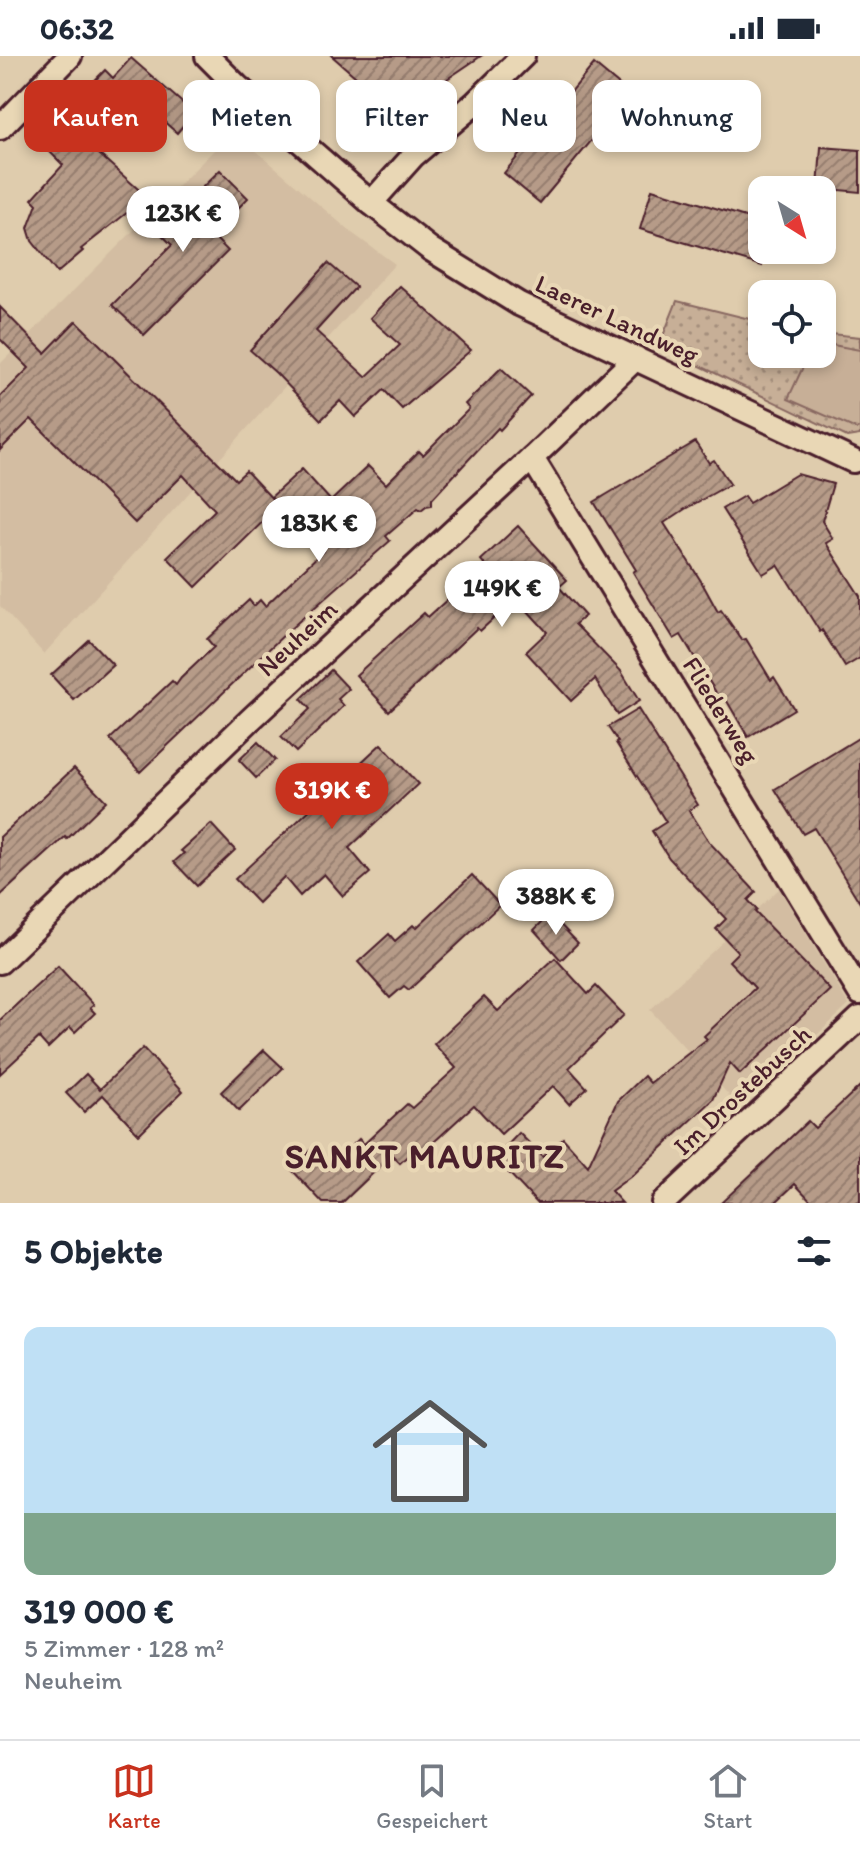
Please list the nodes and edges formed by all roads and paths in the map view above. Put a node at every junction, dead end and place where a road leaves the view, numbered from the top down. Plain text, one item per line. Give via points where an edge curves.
1 (70, 56) edge
2 (207, 56) edge
3 (523, 56) edge
4 (0, 128) edge
5 (371, 203) junction
6 (636, 358) junction
7 (532, 458) junction
8 (853, 461) dead end
9 (0, 962) edge
10 (860, 993) edge
11 (860, 1018) edge
12 (663, 1203) edge

1 - 4 street
2 - 5 street, Laerer Landweg
3 - 5 street via 414,155
5 - 6 street, Laerer Landweg via 430,249 519,304
6 - 7 street, Neuheim
6 - 8 street, Laerer Landweg
7 - 9 street, Neuheim
7 - 10 street, Fliederweg
11 - 12 street, Im Drostebusch

